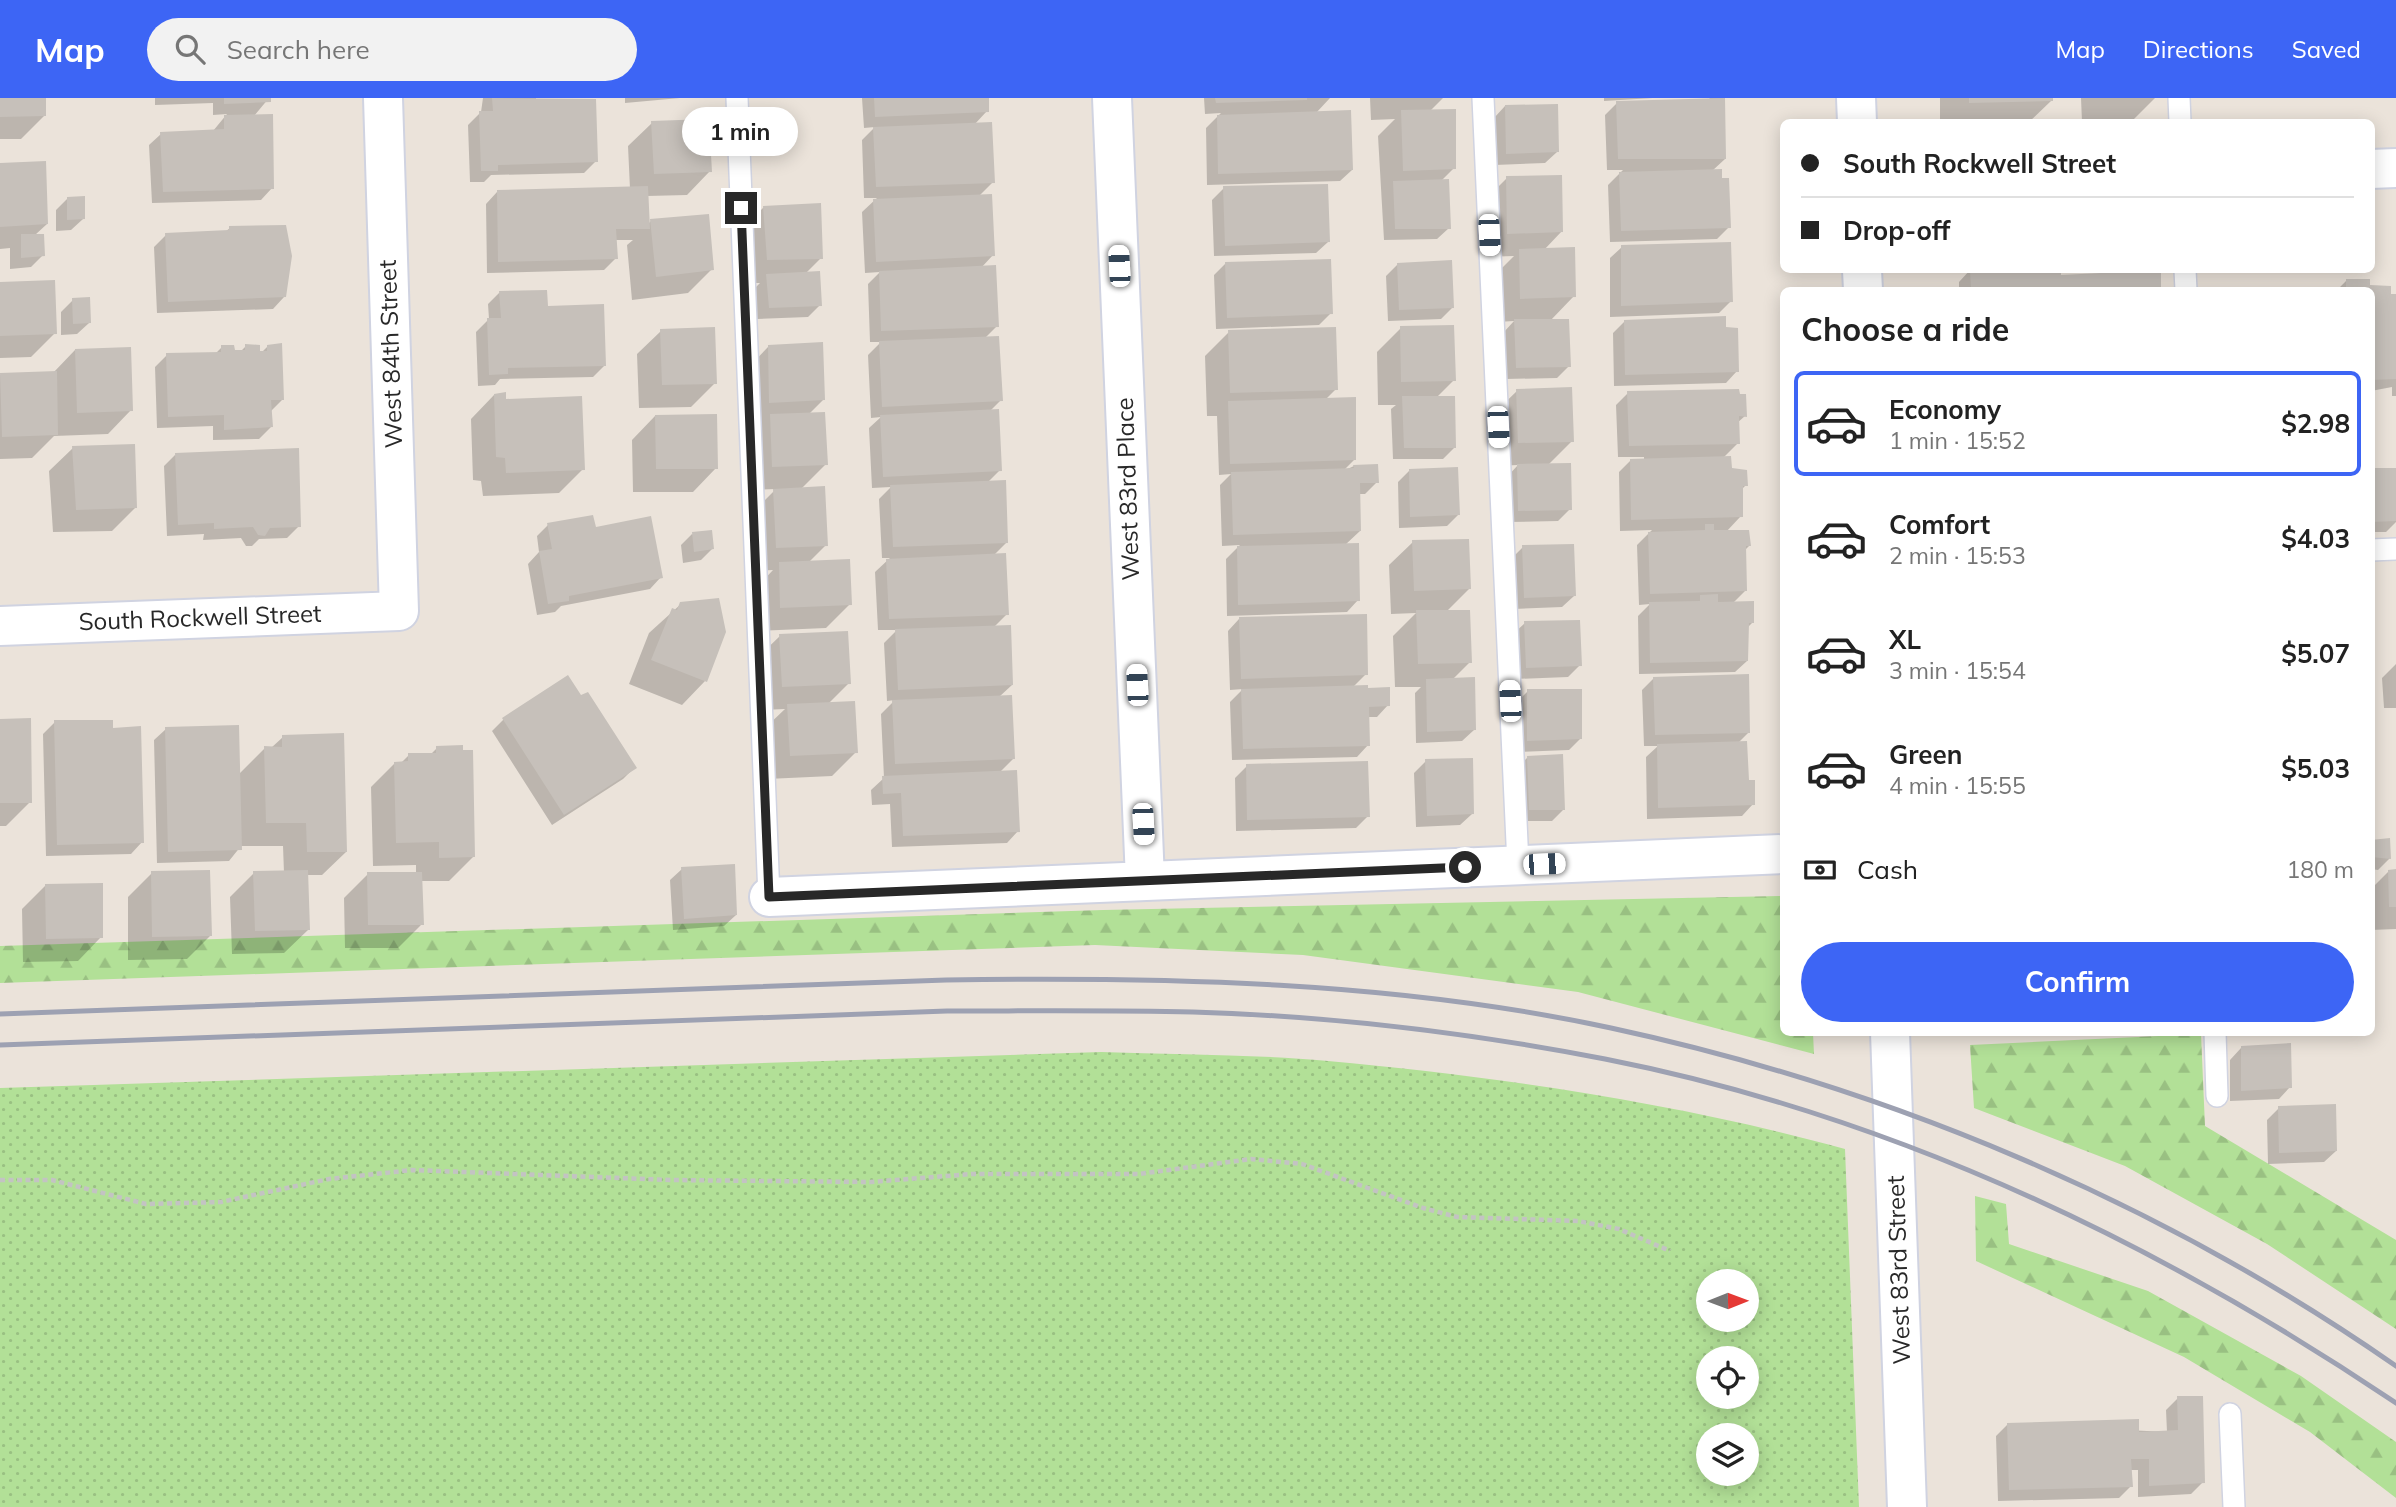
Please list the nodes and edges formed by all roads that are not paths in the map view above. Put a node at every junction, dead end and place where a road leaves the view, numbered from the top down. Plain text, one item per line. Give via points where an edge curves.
1 (383, 98) edge
2 (737, 98) edge
3 (1112, 98) edge
4 (1483, 98) edge
5 (1856, 98) edge
6 (2179, 98) edge
7 (1857, 119) edge
8 (2180, 119) edge
9 (2396, 168) edge
10 (2375, 169) edge
11 (2396, 549) edge
12 (2375, 550) edge
13 (399, 611) joint
14 (0, 626) edge
15 (1780, 854) edge
16 (1518, 865) junction
17 (1145, 880) junction
18 (769, 897) joint
19 (1890, 1036) edge
20 (2215, 1036) edge
21 (2217, 1096) dead end
22 (2230, 1415) dead end
23 (1907, 1507) edge
24 (2234, 1507) edge

1 - 13 street, West 84th Street
2 - 18 lane
3 - 17 street, West 83rd Place
4 - 16 lane
5 - 7 street
6 - 8 lane
9 - 10 street
11 - 12 lane
13 - 14 street, South Rockwell Street
15 - 16 street
16 - 17 street
17 - 18 street
19 - 23 street, West 83rd Street
20 - 21 lane
22 - 24 lane

